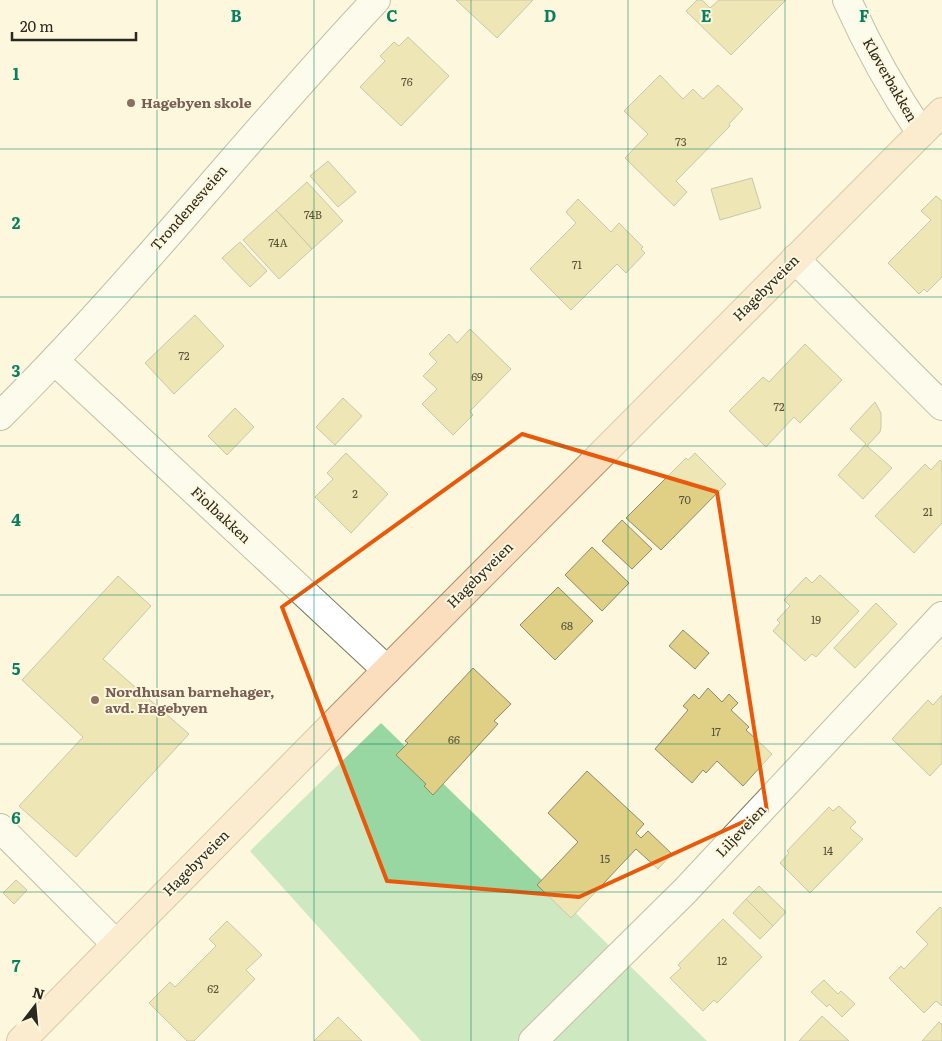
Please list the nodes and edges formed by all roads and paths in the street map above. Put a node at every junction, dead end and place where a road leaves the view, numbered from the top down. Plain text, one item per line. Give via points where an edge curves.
1 (376, 0) edge
2 (847, 0) edge
3 (942, 112) edge
4 (921, 133) junction
5 (795, 259) junction
6 (55, 361) junction
7 (942, 406) edge
8 (0, 416) edge
9 (942, 616) edge
10 (386, 670) junction
11 (0, 828) edge
12 (116, 944) junction
13 (21, 1041) edge
14 (533, 1041) edge

1 - 6 street, Trondenesveien
2 - 4 street, Kløverbakken via 866,43
3 - 4 main road, Hagebyveien
4 - 5 main road, Hagebyveien
5 - 7 street
5 - 10 main road, Hagebyveien
6 - 8 street, Trondenesveien
6 - 10 street, Fiolbakken
9 - 14 street, Liljeveien via 685,891
10 - 12 main road, Hagebyveien
11 - 12 street
12 - 13 main road, Hagebyveien

